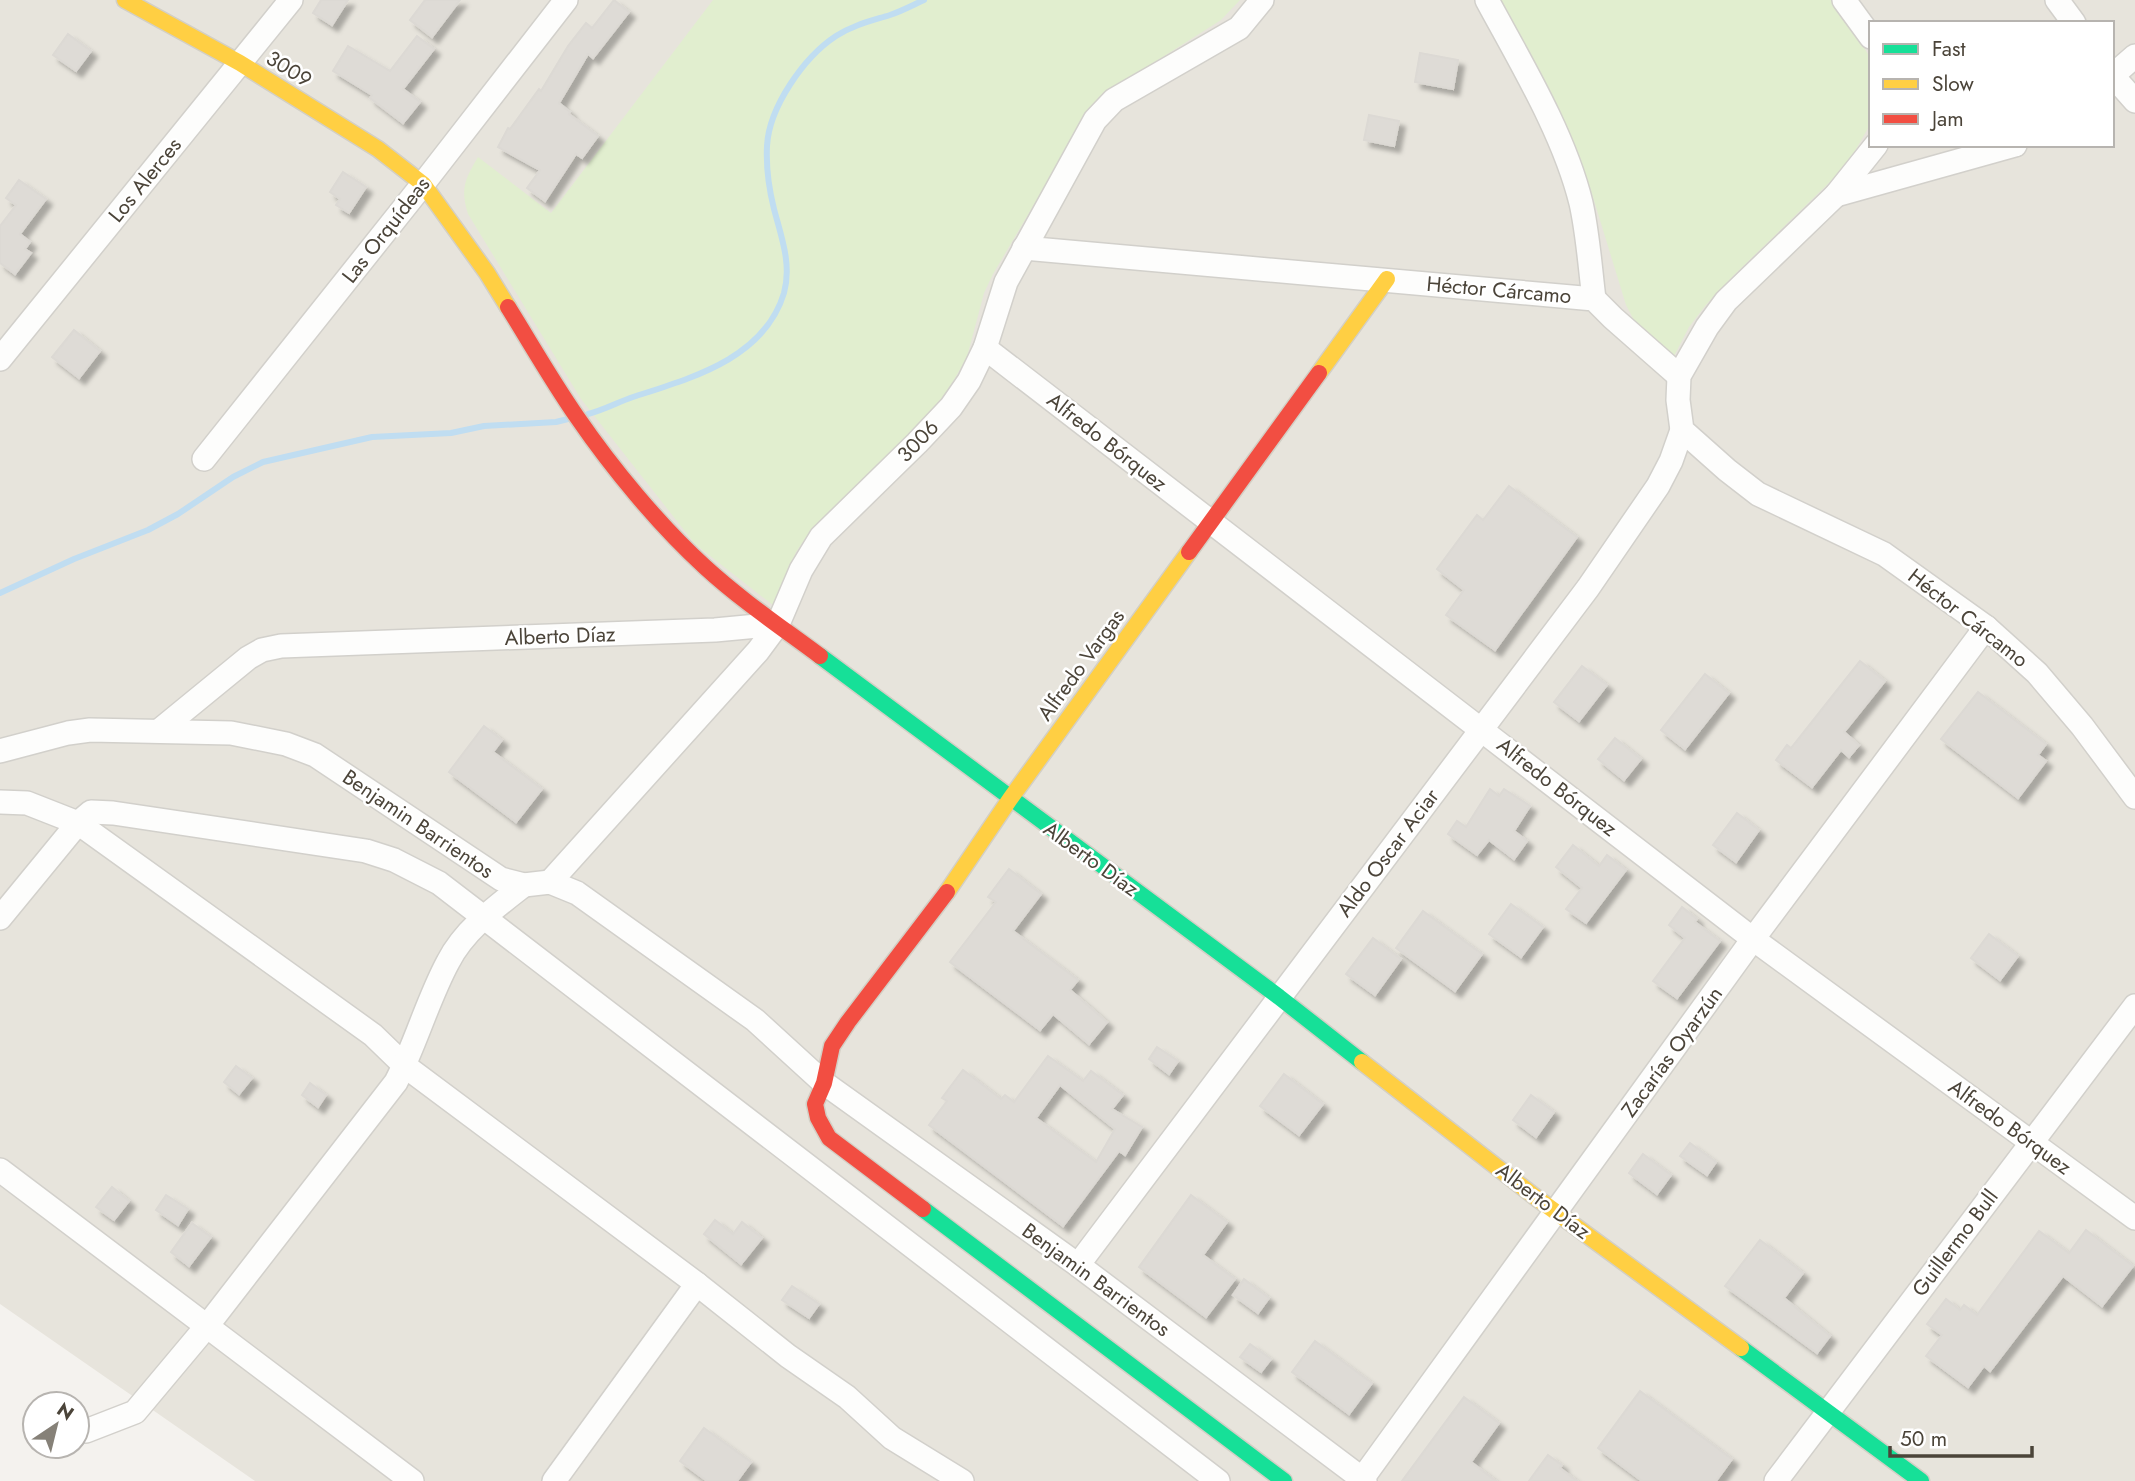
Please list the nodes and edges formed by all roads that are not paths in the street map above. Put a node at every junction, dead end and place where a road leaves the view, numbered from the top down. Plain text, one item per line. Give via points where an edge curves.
1 (125, 0) edge
2 (291, 0) edge
3 (566, 0) edge
4 (1262, 0) edge
5 (1487, 0) edge
6 (1844, 0) edge
7 (2057, 0) edge
8 (2073, 21) edge
9 (1869, 34) edge
10 (2135, 56) edge
11 (240, 63) junction
12 (2114, 73) edge
13 (2114, 77) edge
14 (2135, 101) edge
15 (1874, 147) edge
16 (2008, 147) edge
17 (423, 184) junction
18 (1836, 195) junction
19 (1024, 248) junction
20 (1387, 279) junction
21 (1594, 299) junction
22 (985, 348) junction
23 (0, 359) edge
24 (1679, 376) junction
25 (1682, 430) junction
26 (204, 459) dead end
27 (1211, 522) junction
28 (778, 624) junction
29 (1986, 627) junction
30 (1482, 729) junction
31 (160, 730) junction
32 (0, 751) edge
33 (2135, 797) edge
34 (1010, 799) junction
35 (0, 802) edge
36 (78, 822) junction
37 (550, 882) junction
38 (524, 885) junction
39 (0, 918) edge
40 (484, 918) junction
41 (1753, 939) junction
42 (1279, 997) junction
43 (2135, 1006) edge
44 (405, 1066) junction
45 (824, 1083) junction
46 (2030, 1142) junction
47 (0, 1170) edge
48 (1556, 1212) junction
49 (2135, 1218) edge
50 (1078, 1265) junction
51 (697, 1284) junction
52 (207, 1326) junction
53 (1828, 1412) junction
54 (91, 1429) edge
55 (958, 1480) edge
56 (1363, 1480) edge
57 (412, 1481) edge
58 (554, 1481) edge
59 (1218, 1481) edge
60 (1284, 1481) edge
61 (1776, 1481) edge
62 (1921, 1481) edge

1 - 11 street, 3009
2 - 11 street, Los Alerces
3 - 17 street, Las Orquídeas
4 - 19 street, 3006 via 1239,28 1114,100 1096,120
5 - 21 street via 1565,155 1581,204
6 - 9 street
7 - 8 street
10 - 12 street
11 - 17 street, 3009 via 379,149
11 - 23 street, Los Alerces
13 - 14 street
15 - 18 street
16 - 18 street
17 - 26 street, Las Orquídeas
17 - 28 street, 3009 via 487,273 577,416 634,491 705,567
18 - 24 street via 1726,301
19 - 20 street, Héctor Cárcamo
19 - 22 street, 3006 via 1006,282
20 - 21 street, Héctor Cárcamo
20 - 27 street, Alfredo Vargas
21 - 24 street, Héctor Cárcamo
22 - 27 street, Alfredo Bórquez
22 - 28 street, 3006 via 951,407 821,537
24 - 25 street
25 - 29 street, Héctor Cárcamo via 1758,494 1884,554
25 - 30 street, Aldo Oscar Aciar via 1658,486
27 - 30 street, Alfredo Bórquez
27 - 34 street, Alfredo Vargas
28 - 31 street, Alberto Díaz via 281,646 248,658
28 - 34 street, Alberto Díaz
28 - 37 street, 3006
29 - 33 street, Héctor Cárcamo via 2037,673
29 - 41 street, Zacarías Oyarzún
30 - 41 street, Alfredo Bórquez
30 - 42 street, Aldo Oscar Aciar
31 - 32 street, Benjamin Barrientos via 90,730
31 - 38 street, Benjamin Barrientos via 231,733 315,755 501,880
34 - 42 street, Alberto Díaz
34 - 45 street, Alfredo Vargas via 936,908 832,1046
35 - 36 street via 27,803
36 - 39 street
36 - 40 street via 91,812 113,813 366,851 439,883
36 - 44 street via 373,1035
37 - 38 street, Benjamin Barrientos
37 - 45 street, Benjamin Barrientos via 577,893 755,1020
38 - 40 street
40 - 44 street via 448,961
40 - 59 street
41 - 46 street, Alfredo Bórquez
41 - 48 street, Zacarías Oyarzún
42 - 48 street, Alberto Díaz
42 - 50 street, Aldo Oscar Aciar
43 - 46 street, Guillermo Bull
44 - 51 street
44 - 52 street
45 - 50 street, Benjamin Barrientos
45 - 60 street via 815,1104 829,1138
46 - 49 street, Alfredo Bórquez
46 - 53 street, Guillermo Bull
47 - 52 street
48 - 53 street, Alberto Díaz
48 - 56 street, Zacarías Oyarzún
50 - 56 street, Benjamin Barrientos
51 - 55 street via 847,1397 892,1438
51 - 58 street
52 - 54 street via 135,1412
52 - 57 street
53 - 61 street, Guillermo Bull
53 - 62 street, Alberto Díaz

